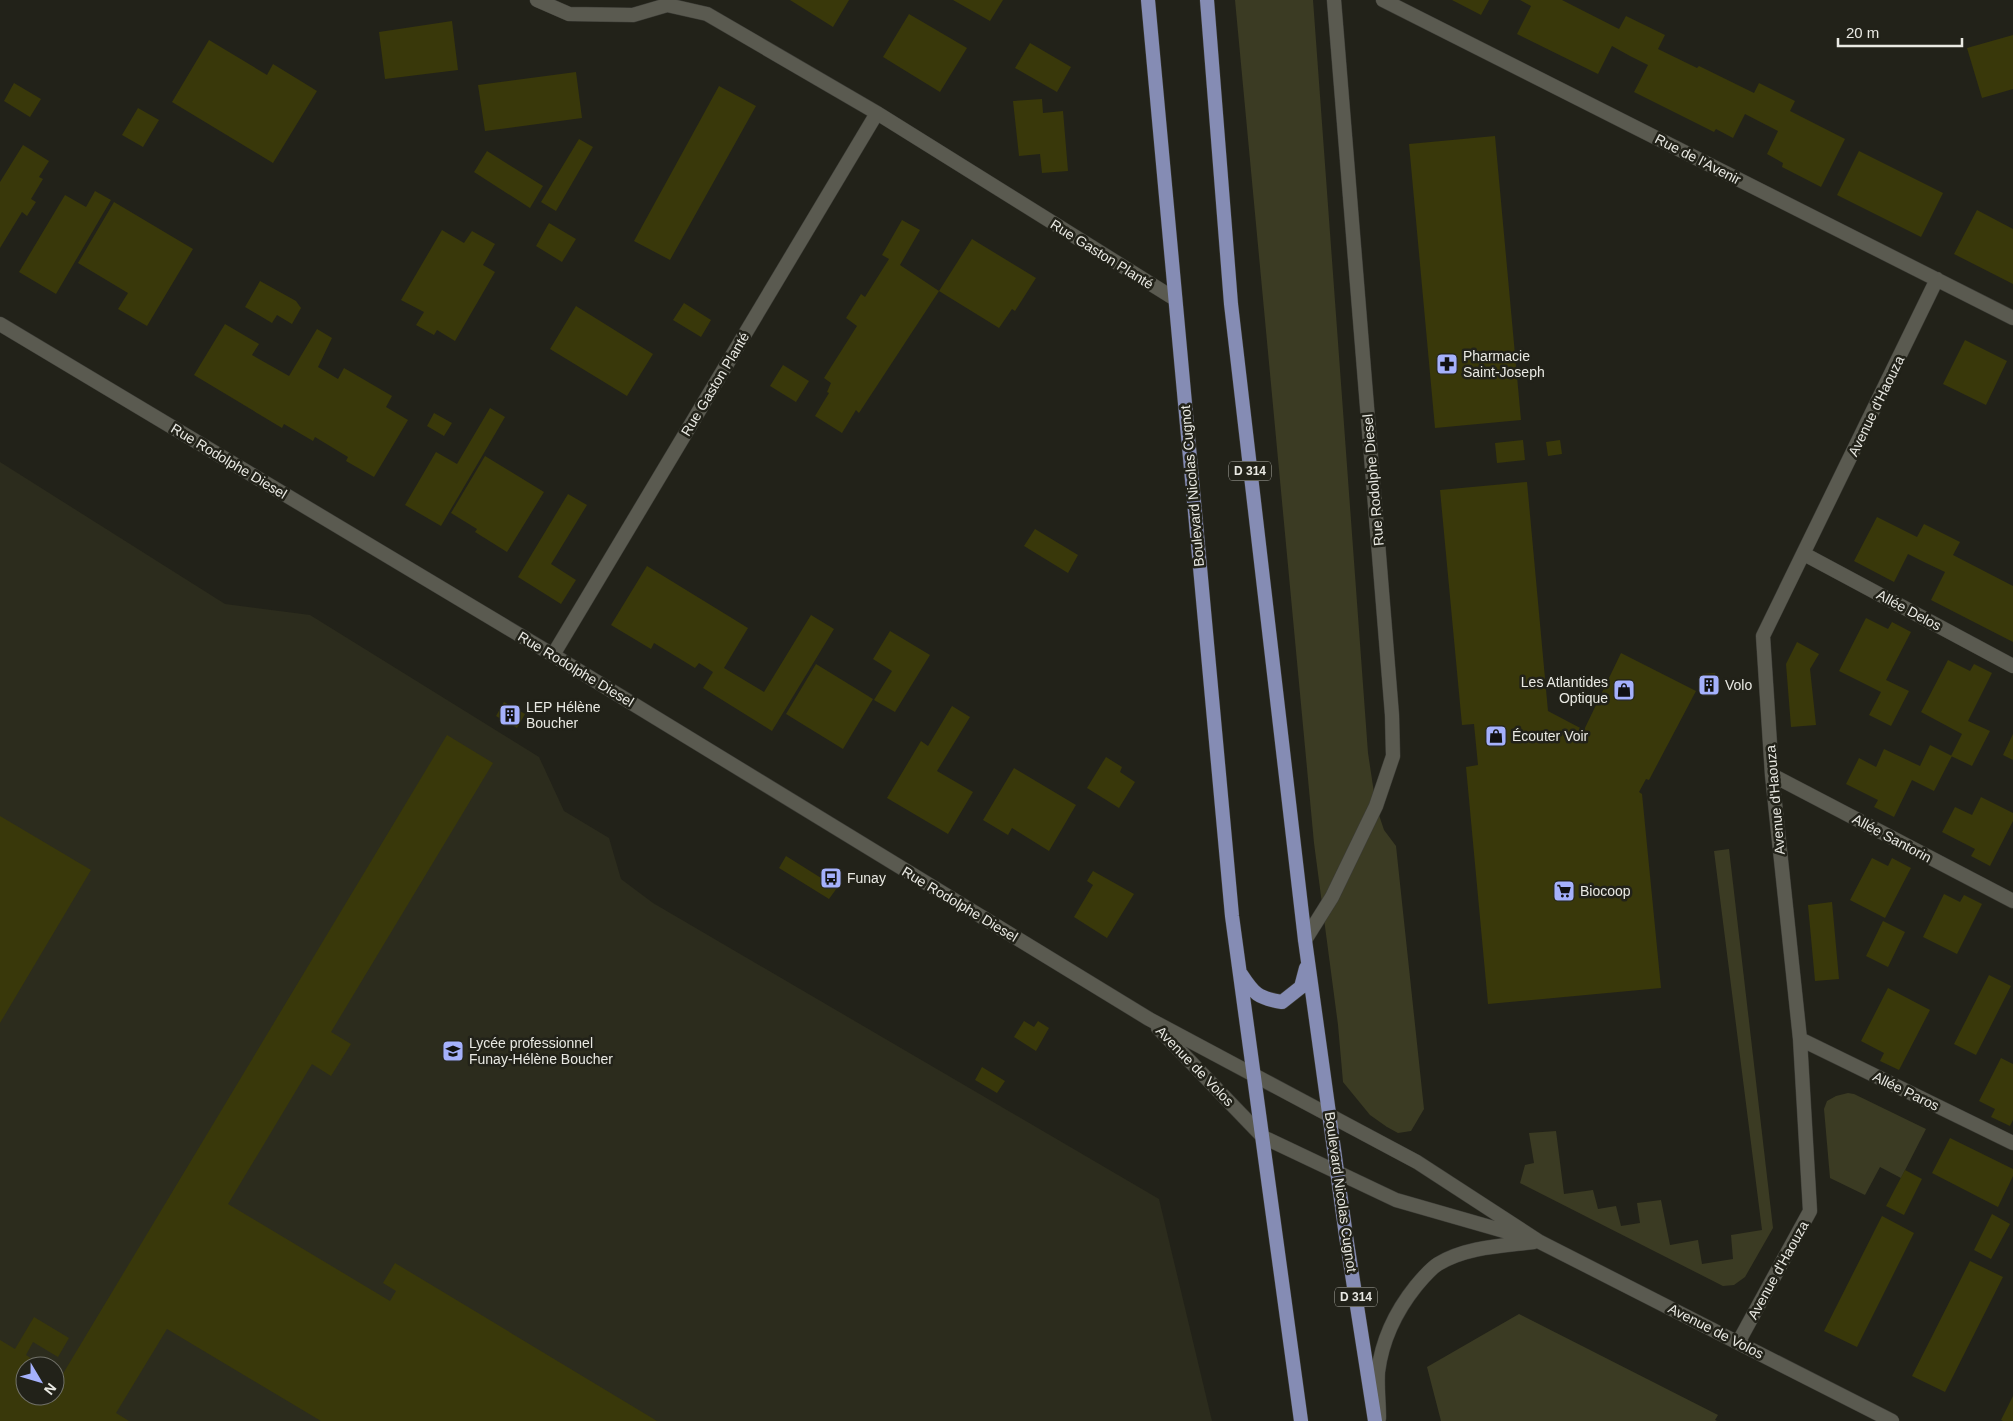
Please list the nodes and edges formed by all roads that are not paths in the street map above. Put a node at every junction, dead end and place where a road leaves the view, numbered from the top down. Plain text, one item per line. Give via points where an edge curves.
1 (537, 0) edge
2 (1148, 0) edge
3 (1207, 0) edge
4 (1334, 0) edge
5 (1382, 0) edge
6 (667, 2) edge
7 (877, 113) junction
8 (1938, 279) junction
9 (1175, 299) junction
10 (2013, 318) edge
11 (0, 324) edge
12 (1804, 554) junction
13 (553, 655) junction
14 (2013, 666) edge
15 (1772, 775) junction
16 (2013, 902) edge
17 (1305, 940) junction
18 (1308, 963) junction
19 (1240, 972) junction
20 (1150, 1019) junction
21 (1800, 1039) junction
22 (1254, 1074) junction
23 (1329, 1114) junction
24 (1262, 1137) junction
25 (2013, 1143) edge
26 (1338, 1173) junction
27 (1540, 1242) junction
28 (1739, 1342) junction
29 (1301, 1421) edge
30 (1377, 1421) edge
31 (1892, 1421) edge

1 - 6 street, Rue Gaston Planté via 569,14 633,15
2 - 9 main road, Boulevard Nicolas Cugnot / D 314
3 - 17 main road, Boulevard Nicolas Cugnot / D 314 via 1231,304
4 - 17 street, Rue Rodolphe Diesel via 1393,756 1376,806 1332,897
5 - 8 street, Rue de l'Avenir
6 - 7 street, Rue Gaston Planté via 707,14
7 - 9 street, Rue Gaston Planté
7 - 13 street, Rue Gaston Planté
8 - 10 street, Rue de l'Avenir
8 - 12 street, Avenue d'Haouza
9 - 19 main road, Boulevard Nicolas Cugnot / D 314 via 1232,916
11 - 13 street, Rue Rodolphe Diesel
12 - 14 street, Allée Delos
12 - 15 street, Avenue d'Haouza via 1763,636
13 - 20 street, Rue Rodolphe Diesel
15 - 16 street, Allée Santorin
15 - 21 street, Avenue d'Haouza
17 - 18 main road, Boulevard Nicolas Cugnot / D 314
18 - 19 main road, Boulevard Nicolas Cugnot / D 314 via 1300,987 1282,1002 1265,999 1253,992
18 - 23 main road, Boulevard Nicolas Cugnot / D 314
19 - 22 main road, Boulevard Nicolas Cugnot / D 314
20 - 22 street, Avenue de Volos
20 - 24 street, Avenue de Volos
21 - 25 street, Allée Paros
21 - 28 street, Avenue d'Haouza via 1810,1211
22 - 23 street, Avenue de Volos
22 - 24 main road, Boulevard Nicolas Cugnot / D 314
23 - 26 main road, Boulevard Nicolas Cugnot / D 314
23 - 27 street, Avenue de Volos via 1417,1162
24 - 26 street, Avenue de Volos
24 - 29 main road, Boulevard Nicolas Cugnot / D 314
26 - 27 street, Avenue de Volos via 1396,1200
26 - 30 main road, Boulevard Nicolas Cugnot / D 314
27 - 28 street, Avenue de Volos
27 - 30 street via 1484,1247 1437,1265 1420,1281 1403,1302 1390,1327 1378,1372
28 - 31 street, Avenue de Volos

